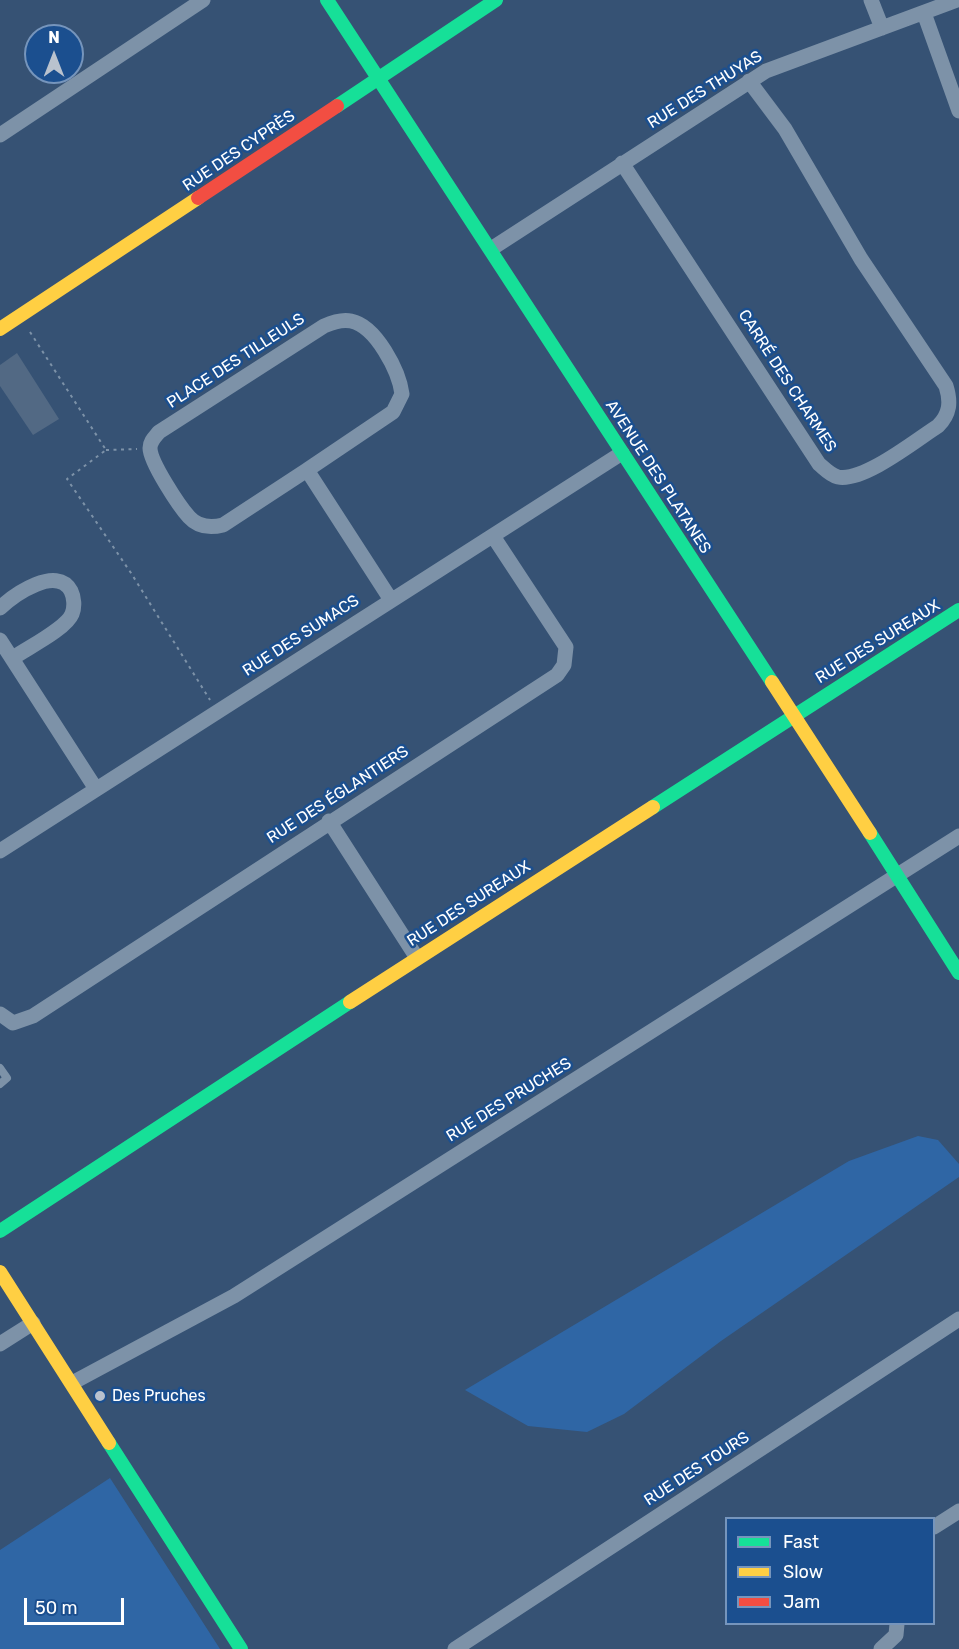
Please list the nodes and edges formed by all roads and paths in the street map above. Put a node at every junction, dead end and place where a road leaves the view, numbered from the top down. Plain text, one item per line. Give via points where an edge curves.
1 (203, 0) edge
2 (327, 0) edge
3 (496, 0) edge
4 (871, 0) edge
5 (957, 0) edge
6 (924, 13) junction
7 (882, 28) junction
8 (379, 78) junction
9 (749, 81) junction
10 (959, 111) edge
11 (0, 135) edge
12 (622, 163) junction
13 (491, 249) junction
14 (2, 323) edge
15 (150, 448) junction
16 (106, 450) junction
17 (622, 453) junction
18 (307, 470) junction
19 (493, 536) junction
20 (391, 600) junction
21 (0, 608) edge
22 (959, 610) edge
23 (0, 640) edge
24 (13, 658) junction
25 (218, 711) junction
26 (792, 716) junction
27 (96, 789) junction
28 (329, 821) junction
29 (959, 836) edge
30 (0, 851) edge
31 (898, 875) junction
32 (417, 958) junction
33 (959, 973) edge
34 (0, 1014) edge
35 (0, 1068) edge
36 (0, 1084) edge
37 (0, 1231) edge
38 (0, 1272) edge
39 (959, 1319) edge
40 (33, 1323) junction
41 (0, 1344) edge
42 (72, 1383) junction
43 (959, 1511) edge
44 (935, 1526) edge
45 (897, 1625) edge
46 (242, 1649) edge
47 (455, 1649) edge
48 (881, 1649) edge

1 - 11 street
2 - 8 street, AVENUE DES PLATANES
3 - 8 street, RUE DES CYPRÈS
4 - 7 street
5 - 6 street, RUE DES THUYAS
6 - 7 street, RUE DES THUYAS
6 - 10 street
7 - 9 street, RUE DES THUYAS
8 - 13 street, AVENUE DES PLATANES
8 - 14 street, RUE DES CYPRÈS
9 - 12 street, RUE DES THUYAS
9 - 12 street, CARRÉ DES CHARMES via 786,129 861,259 946,386 949,409 938,426 861,474 838,477 828,472 819,464
12 - 13 street, RUE DES THUYAS
13 - 17 street, AVENUE DES PLATANES
14 - 16 path via 26,326
15 - 16 path
15 - 18 street, PLACE DES TILLEULS via 153,461 189,517 213,527 224,525
15 - 18 street, PLACE DES TILLEULS via 159,432 324,326 349,320 371,331 397,371 402,394 393,412
16 - 25 path via 67,479
17 - 19 street, RUE DES SUMACS
17 - 26 street, AVENUE DES PLATANES
18 - 20 street
19 - 20 street, RUE DES SUMACS
19 - 28 street, RUE DES ÉGLANTIERS via 562,639 567,655 564,665 557,675
20 - 25 street, RUE DES SUMACS
21 - 24 street via 42,581 64,582 72,592 72,614 64,623
22 - 26 street, RUE DES SUREAUX
23 - 24 street
24 - 27 street
25 - 27 street, RUE DES SUMACS
26 - 31 street, AVENUE DES PLATANES
26 - 32 street, RUE DES SUREAUX
27 - 30 street, RUE DES SUMACS
28 - 32 street
28 - 34 street, RUE DES ÉGLANTIERS via 33,1016 13,1023
29 - 31 street, RUE DES PRUCHES
31 - 33 street, AVENUE DES PLATANES
31 - 42 street, RUE DES PRUCHES via 234,1296
32 - 37 street, RUE DES SUREAUX
35 - 36 lane via 7,1078
38 - 40 street
39 - 47 street, RUE DES TOURS
40 - 41 street
40 - 42 street
42 - 46 street
43 - 44 street
45 - 48 street via 896,1635

